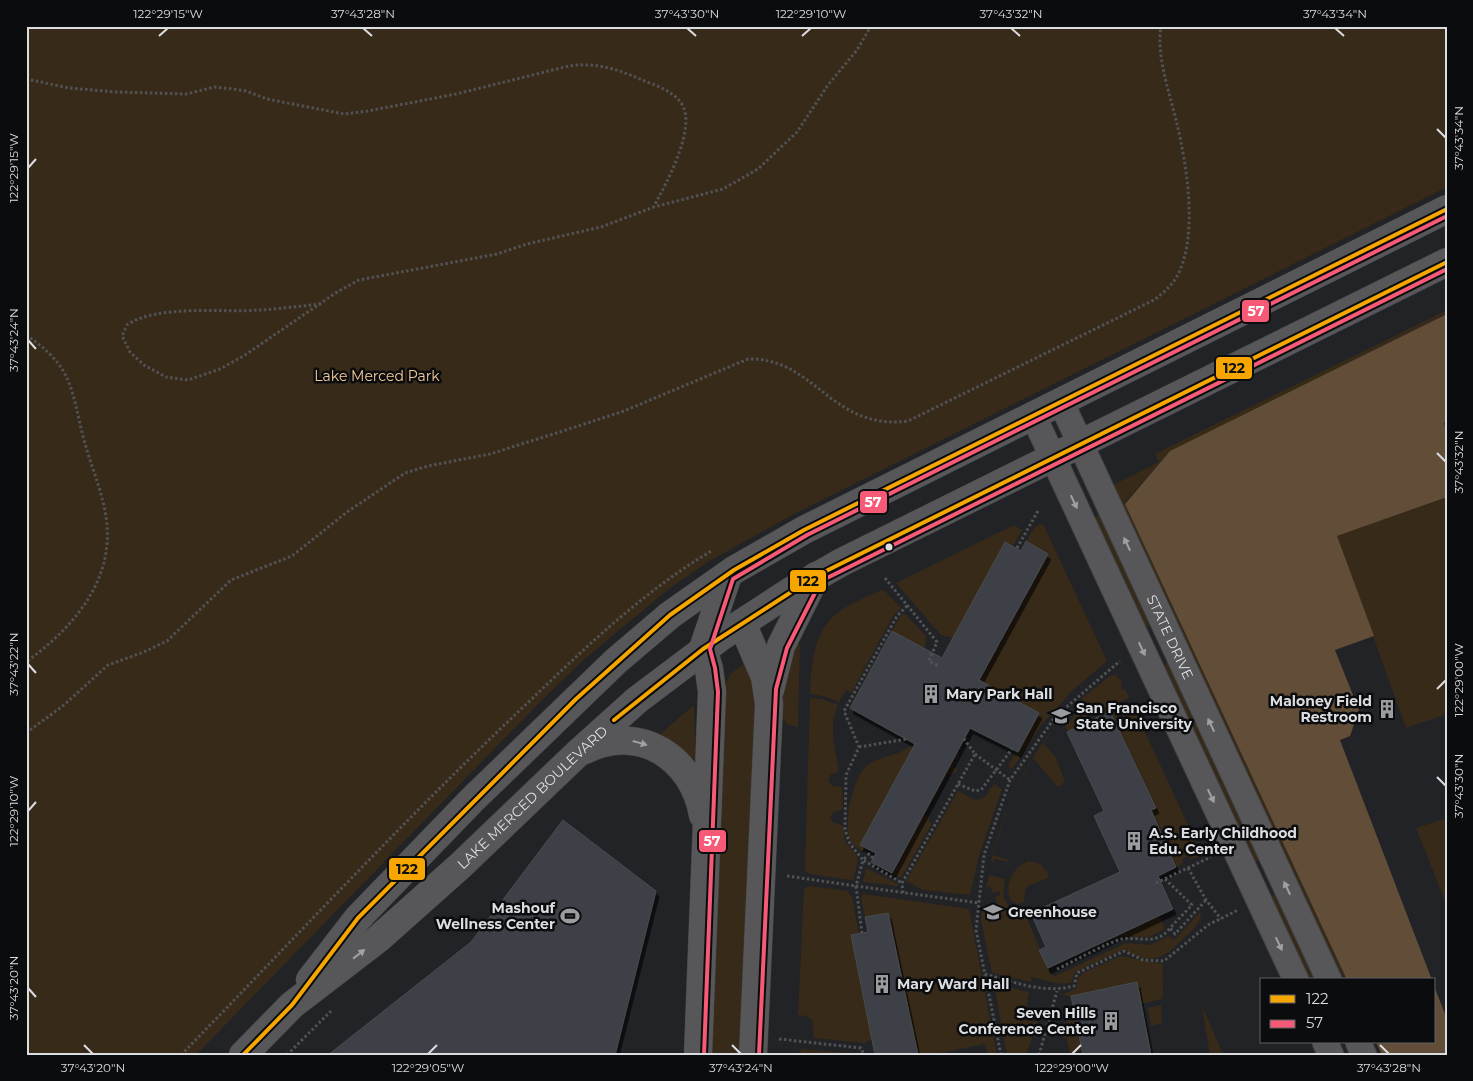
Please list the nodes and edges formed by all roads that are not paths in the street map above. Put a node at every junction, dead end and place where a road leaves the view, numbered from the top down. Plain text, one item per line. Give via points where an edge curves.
1 (1447, 210) edge
2 (1447, 262) edge
3 (1060, 402) junction
4 (1034, 415) junction
5 (1080, 444) junction
6 (1053, 458) junction
7 (728, 575) junction
8 (816, 576) junction
9 (670, 615) junction
10 (711, 622) junction
11 (742, 623) junction
12 (702, 649) junction
13 (769, 704) junction
14 (577, 754) junction
15 (708, 838) junction
16 (1295, 978) edge
17 (1328, 978) edge
18 (292, 1005) junction
19 (753, 1046) edge
20 (243, 1055) edge
21 (698, 1055) edge

1 - 3 main road, LAKE MERCED BOULEVARD
2 - 5 main road, LAKE MERCED BOULEVARD
3 - 4 main road, LAKE MERCED BOULEVARD
3 - 5 street, STATE DRIVE
4 - 6 street
4 - 7 main road, LAKE MERCED BOULEVARD via 804,530
5 - 6 main road, LAKE MERCED BOULEVARD
17 -> 5 street, STATE DRIVE
6 - 8 main road, LAKE MERCED BOULEVARD
6 -> 16 street
7 - 9 main road, LAKE MERCED BOULEVARD
7 - 10 main road
8 - 11 main road, LAKE MERCED BOULEVARD
8 - 13 main road via 780,646 772,673
9 - 10 main road
9 - 18 main road, LAKE MERCED BOULEVARD via 576,699 427,847 340,939
10 - 11 main road
10 - 12 main road
11 - 12 main road, LAKE MERCED BOULEVARD
11 - 13 main road via 765,677
12 - 14 main road, LAKE MERCED BOULEVARD via 637,700
12 - 15 main road via 709,668 712,692
13 - 19 main road
14 -> 15 main road via 603,743 625,739 664,752 692,782
18 -> 14 main road, LAKE MERCED BOULEVARD via 415,906
15 - 21 main road
18 - 20 main road, LAKE MERCED BOULEVARD

